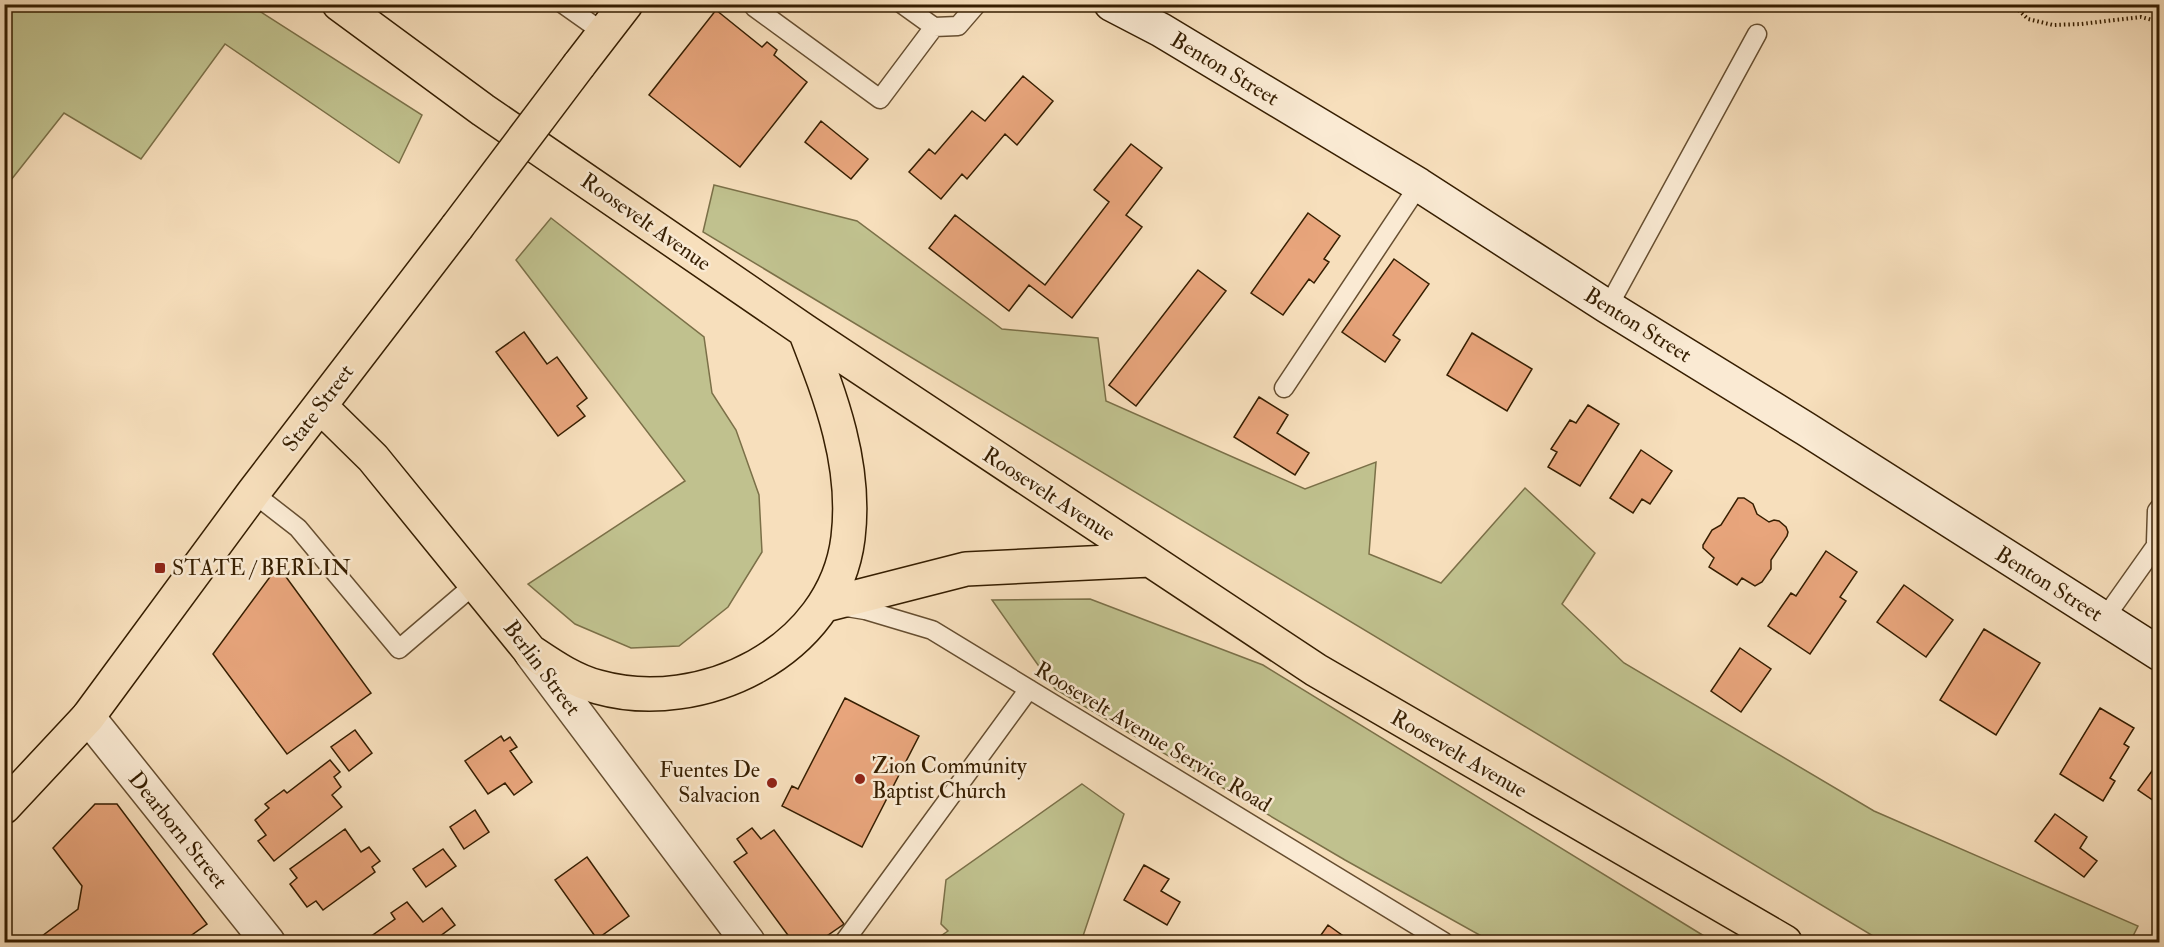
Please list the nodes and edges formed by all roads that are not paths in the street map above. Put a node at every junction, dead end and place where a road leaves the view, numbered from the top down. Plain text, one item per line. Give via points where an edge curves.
1 (339, 4) edge
2 (563, 4) edge
3 (626, 4) edge
4 (903, 4) edge
5 (977, 4) edge
6 (1111, 4) edge
7 (754, 5) edge
8 (934, 27) junction
9 (604, 33) junction
10 (1757, 34) dead end
11 (1419, 185) junction
12 (1608, 307) junction
13 (805, 331) junction
14 (1284, 388) dead end
15 (320, 406) junction
16 (253, 494) junction
17 (2160, 507) edge
18 (2158, 541) edge
19 (1150, 560) junction
20 (475, 584) junction
21 (825, 605) junction
22 (2104, 619) junction
23 (530, 651) junction
24 (2160, 654) edge
25 (1029, 689) junction
26 (88, 717) junction
27 (4, 807) edge
28 (268, 942) edge
29 (748, 942) edge
30 (844, 942) edge
31 (1444, 942) edge
32 (1785, 942) edge

1 - 13 main road, Roosevelt Avenue via 483,110
2 - 9 lane
3 - 9 main road, State Street
4 - 8 lane
5 - 8 lane via 958,26
6 - 11 main road, Benton Street
7 - 8 lane via 880,99
9 - 15 main road, State Street, bridge
10 - 12 lane
11 - 12 main road, Benton Street
11 - 14 lane
12 - 22 main road, Benton Street
13 - 19 main road, Roosevelt Avenue
13 - 21 main road via 834,410 849,484 848,540
15 - 16 main road, State Street
15 - 20 main road, Berlin Street via 373,458
16 - 20 lane via 298,528 399,649
16 - 26 main road, State Street
17 - 18 lane
18 - 22 lane
19 - 21 main road via 966,569
19 - 32 main road, Roosevelt Avenue via 1316,670
20 - 23 main road, Berlin Street
21 - 23 main road via 796,639 751,668 715,684 676,693 634,694 597,687 562,672
21 - 25 lane, Roosevelt Avenue Service Road via 865,610 932,630
22 - 24 main road, Benton Street
23 - 29 main road, Berlin Street
25 - 30 lane
25 - 31 lane, Roosevelt Avenue Service Road
26 - 27 main road, State Street
26 - 28 main road, Dearborn Street

